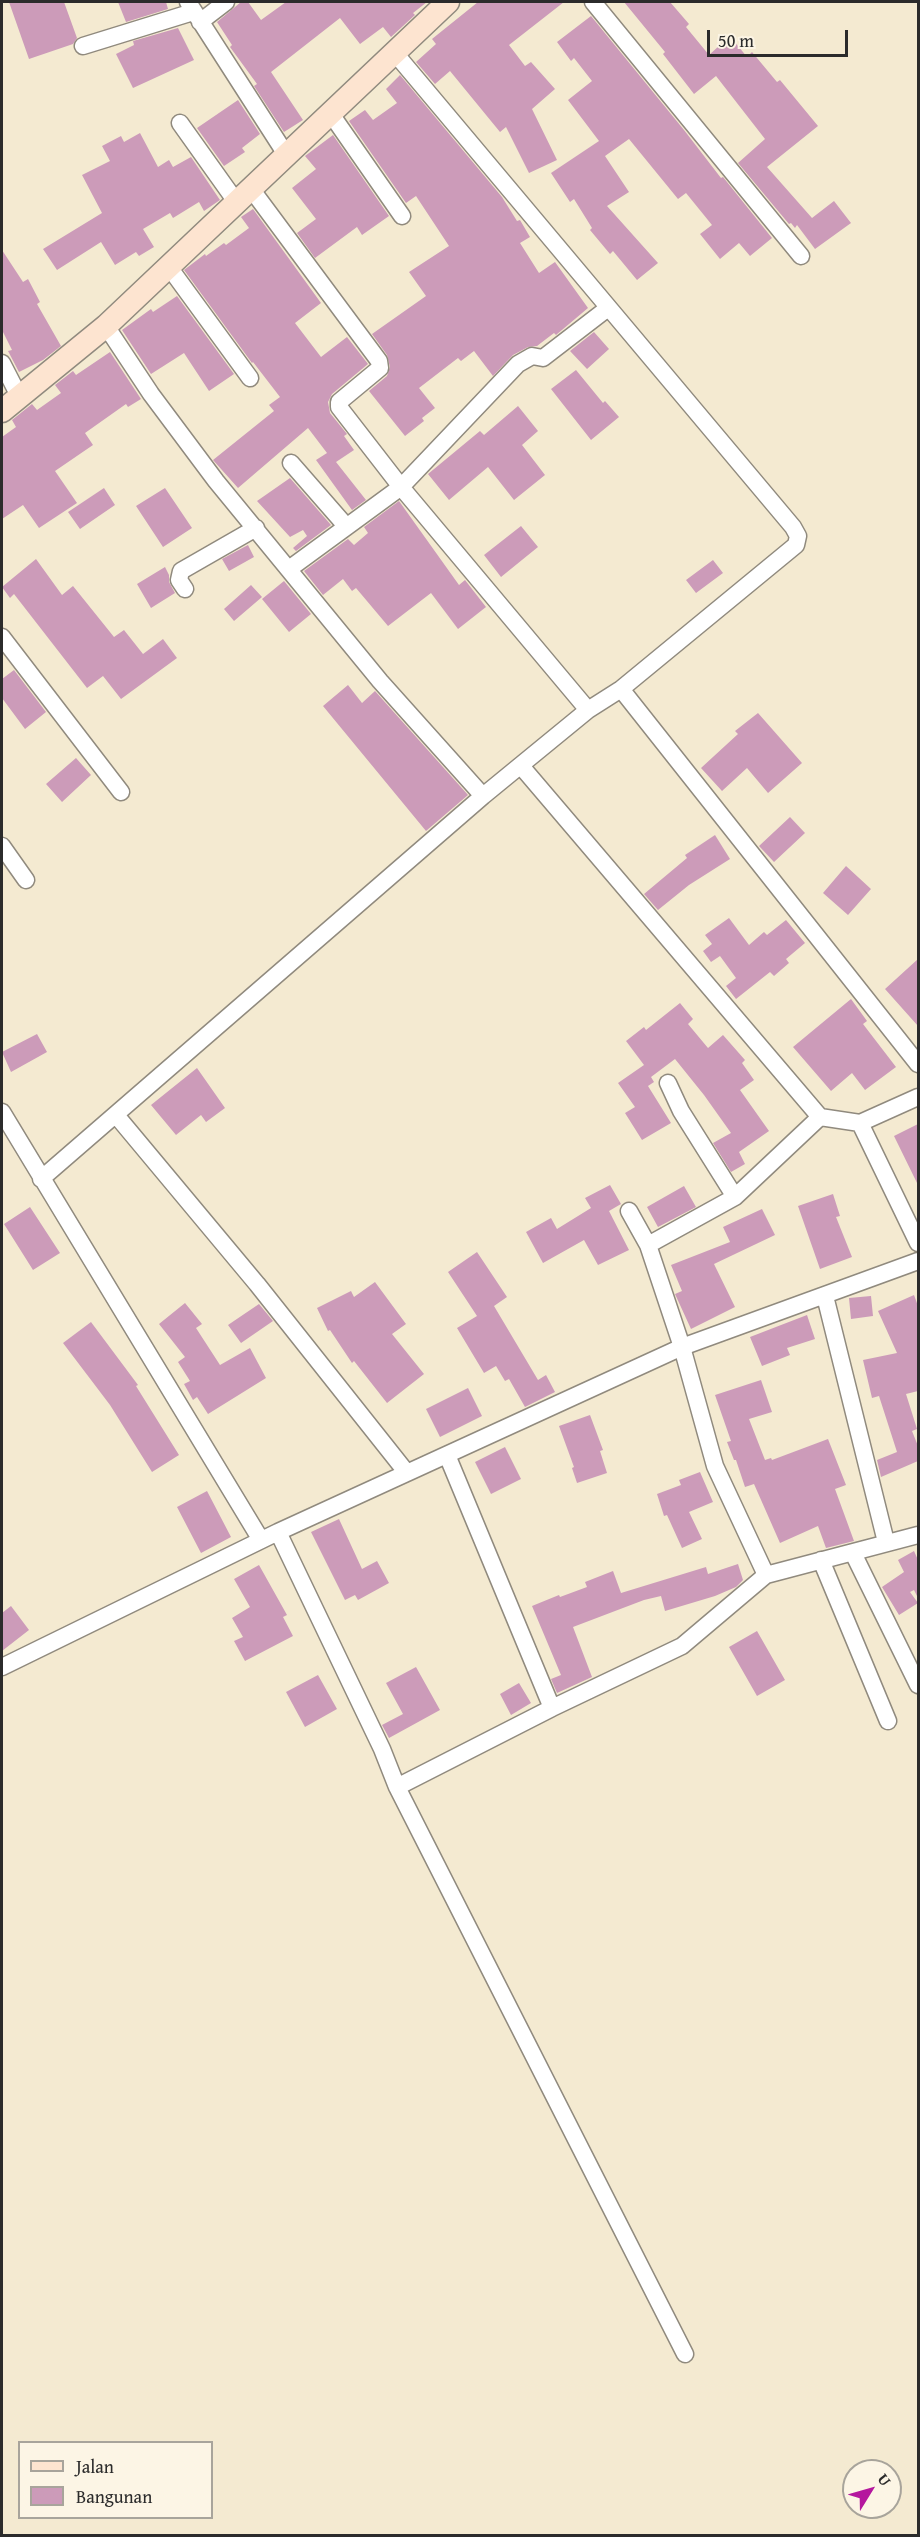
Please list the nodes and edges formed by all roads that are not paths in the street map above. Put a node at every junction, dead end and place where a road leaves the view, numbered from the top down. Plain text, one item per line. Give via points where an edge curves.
1 (226, 2) edge
2 (448, 2) edge
3 (593, 2) edge
4 (194, 12) edge
5 (83, 46) dead end
6 (394, 52) junction
7 (331, 114) junction
8 (180, 123) dead end
9 (287, 156) junction
10 (245, 196) junction
11 (402, 216) dead end
12 (801, 256) dead end
13 (169, 267) junction
14 (608, 308) junction
15 (106, 326) junction
16 (2, 363) edge
17 (250, 378) dead end
18 (20, 396) junction
19 (2, 411) edge
20 (291, 463) dead end
21 (400, 487) junction
22 (346, 526) junction
23 (256, 528) junction
24 (289, 569) junction
25 (185, 589) dead end
26 (2, 637) edge
27 (621, 689) junction
28 (588, 710) junction
29 (521, 765) junction
30 (121, 792) dead end
31 (483, 796) junction
32 (2, 846) edge
33 (26, 880) dead end
34 (918, 1062) edge
35 (668, 1083) dead end
36 (918, 1097) edge
37 (2, 1112) edge
38 (116, 1115) junction
39 (820, 1117) junction
40 (860, 1123) junction
41 (41, 1179) junction
42 (735, 1197) junction
43 (629, 1211) dead end
44 (918, 1243) edge
45 (648, 1245) junction
46 (918, 1261) edge
47 (825, 1296) junction
48 (682, 1347) junction
49 (447, 1455) junction
50 (407, 1473) junction
51 (278, 1532) junction
52 (918, 1535) edge
53 (261, 1540) junction
54 (886, 1542) junction
55 (853, 1553) junction
56 (821, 1560) junction
57 (766, 1575) junction
58 (2, 1667) edge
59 (918, 1685) edge
60 (552, 1708) junction
61 (888, 1721) dead end
62 (397, 1787) junction
63 (685, 2354) dead end

1 - 4 street
2 - 6 street
3 - 12 street
4 - 5 street
4 - 9 street
6 - 7 street
6 - 14 street
7 - 9 street
7 - 11 street
8 - 10 street
9 - 10 street
10 - 13 street
10 - 21 street via 379,361 380,368 339,402 339,407
13 - 15 street
13 - 17 street
14 - 21 street via 543,358 532,356 518,364
14 - 27 street via 798,536 796,545
15 - 18 street
15 - 23 street via 177,429
16 - 18 street
18 - 19 street
20 - 22 street
21 - 22 street
21 - 28 street
22 - 24 street
23 - 24 street
23 - 25 street via 181,572 179,580
24 - 31 street
26 - 30 street
27 - 28 street
27 - 34 street
28 - 29 street
29 - 31 street
29 - 39 street
31 - 38 street
32 - 33 street
35 - 42 street
36 - 40 street
37 - 41 street
38 - 41 street
38 - 50 street
39 - 40 street
39 - 42 street
40 - 44 street
41 - 53 street
42 - 45 street
43 - 45 street
45 - 48 street
46 - 47 street
47 - 48 street
47 - 54 street
48 - 49 street
48 - 57 street via 715,1466
49 - 50 street
49 - 60 street
50 - 51 street
51 - 53 street
51 - 62 street
52 - 54 street
53 - 58 street
54 - 55 street
55 - 56 street
55 - 59 street
56 - 57 street
56 - 61 street
57 - 60 street via 682,1646
60 - 62 street
62 - 63 street

